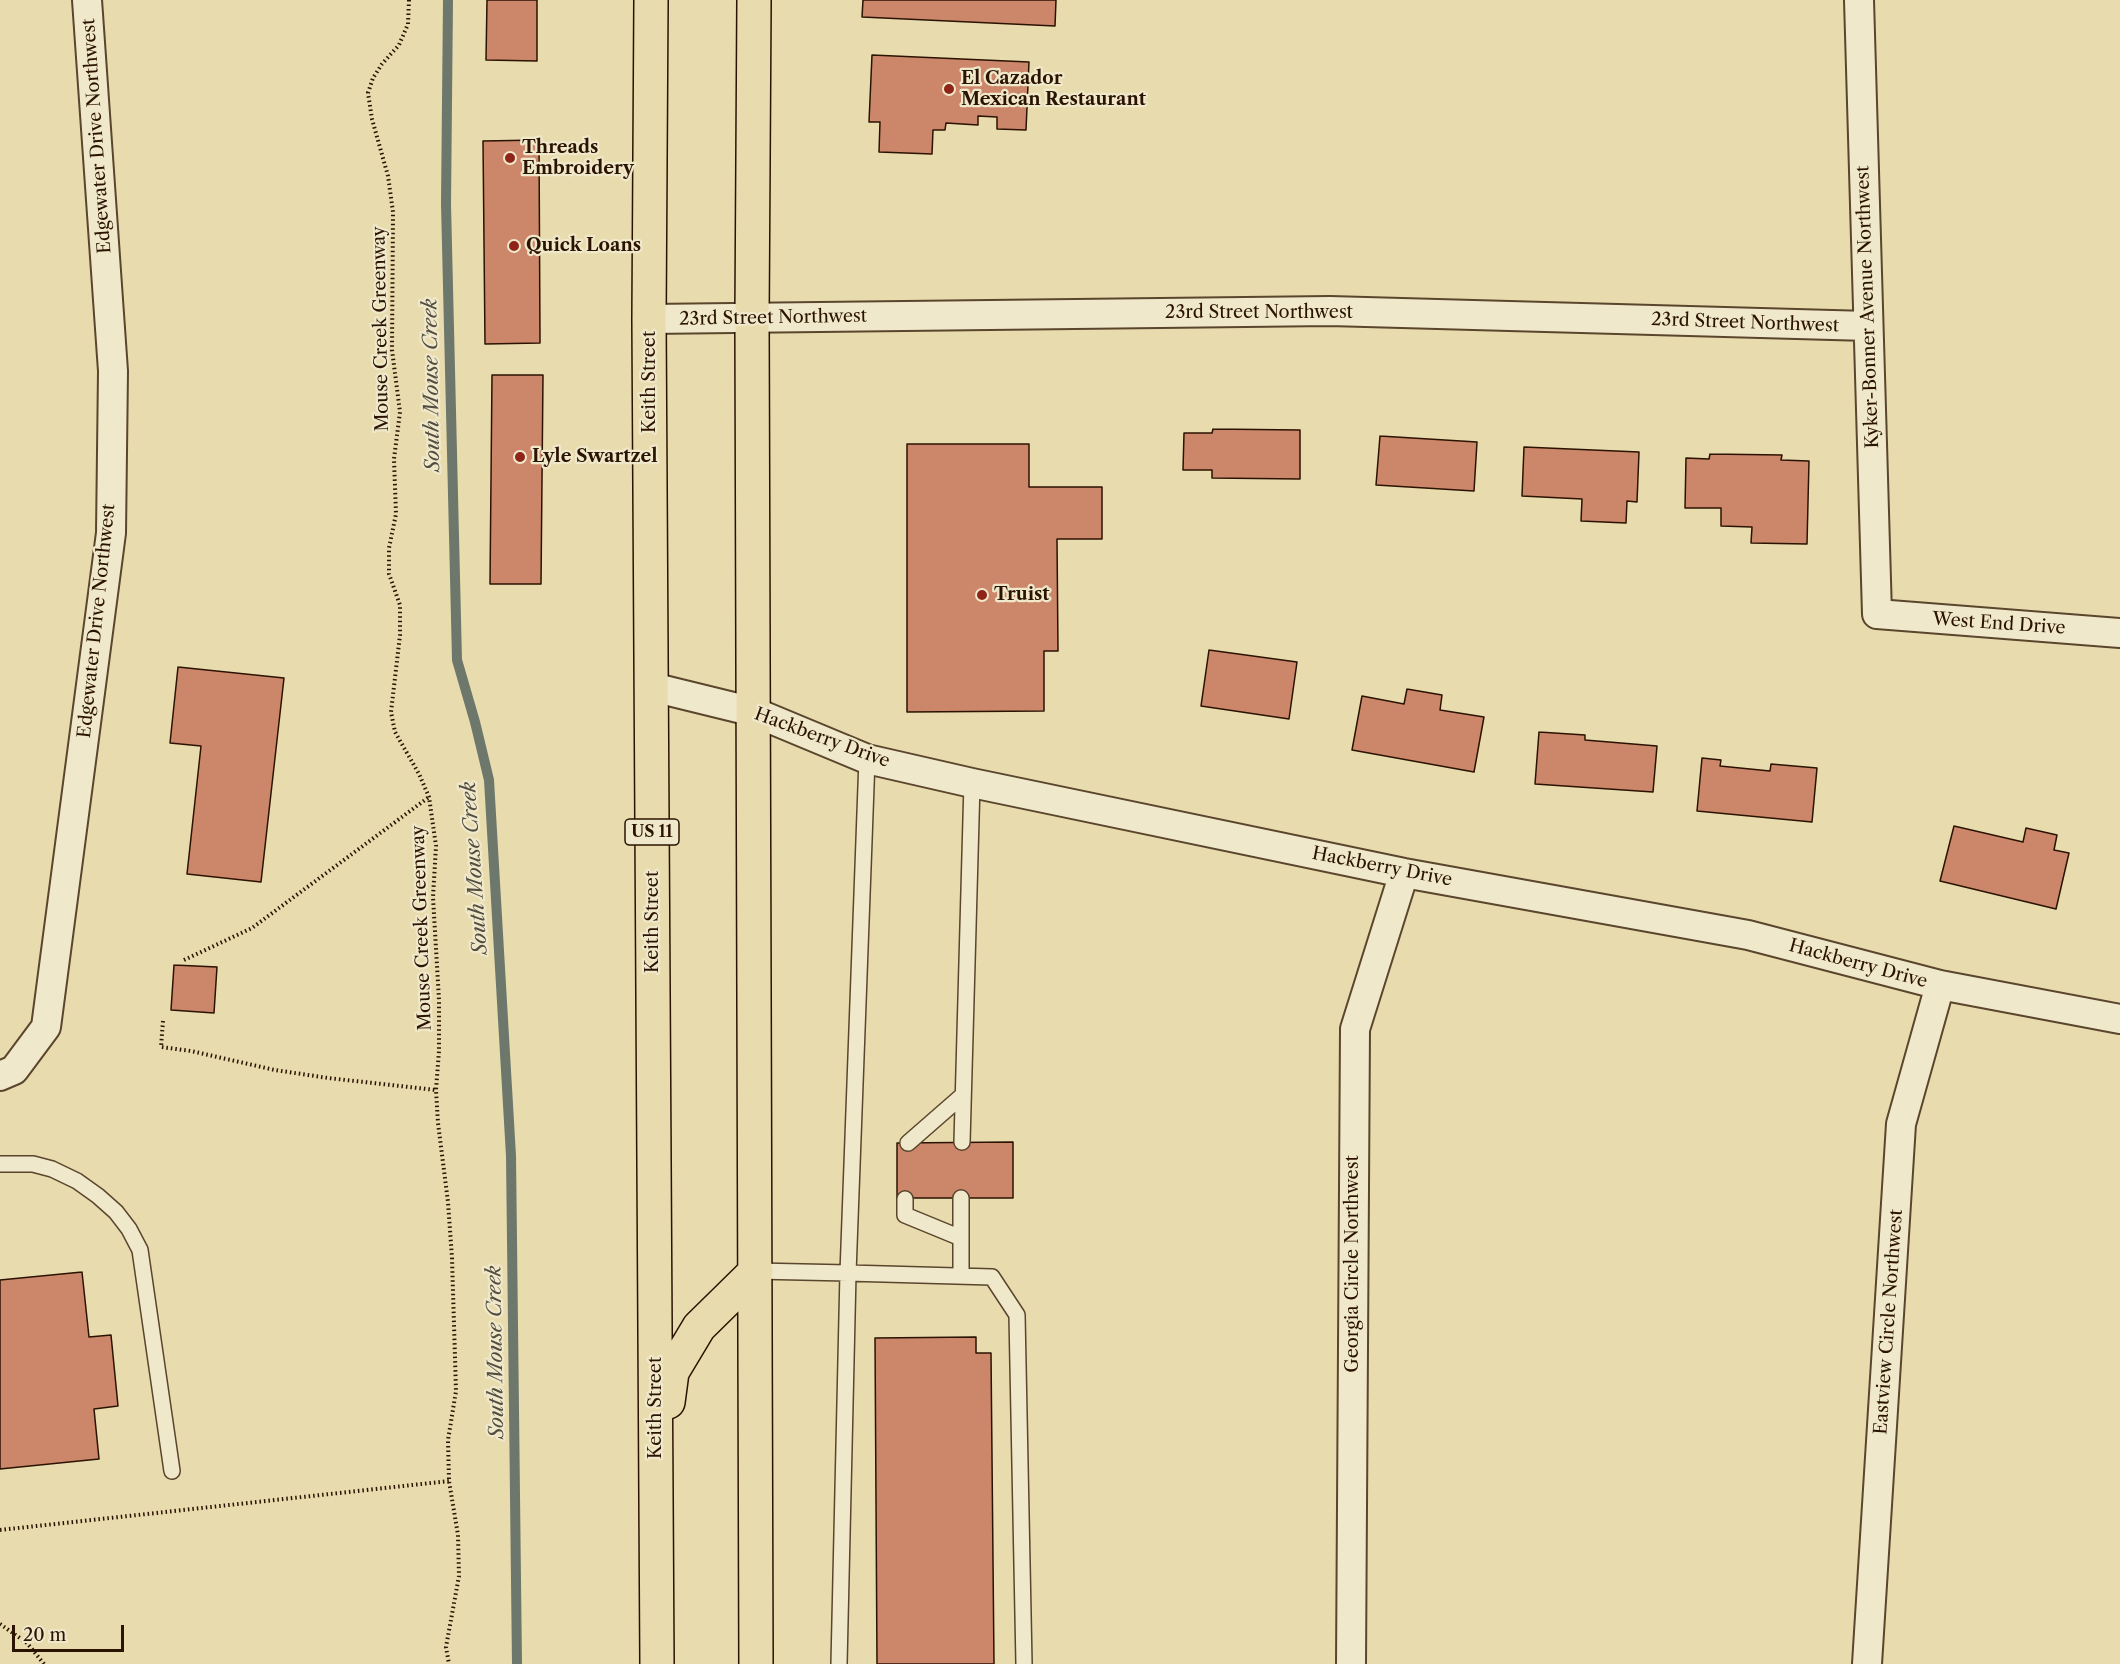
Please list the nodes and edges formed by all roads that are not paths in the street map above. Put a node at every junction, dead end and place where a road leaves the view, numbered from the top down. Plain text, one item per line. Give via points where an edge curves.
1 (87, 0) edge
2 (651, 0) edge
3 (754, 0) edge
4 (1859, 0) edge
5 (752, 318) junction
6 (650, 319) junction
7 (1868, 326) junction
8 (1877, 614) joint
9 (2120, 633) edge
10 (652, 687) junction
11 (754, 712) junction
12 (867, 759) junction
13 (972, 783) junction
14 (1404, 873) junction
15 (1940, 985) junction
16 (2120, 1019) edge
17 (0, 1076) edge
18 (963, 1095) junction
19 (962, 1142) dead end
20 (908, 1143) dead end
21 (0, 1164) edge
22 (961, 1198) dead end
23 (905, 1199) dead end
24 (961, 1238) junction
25 (756, 1271) junction
26 (848, 1273) junction
27 (961, 1275) junction
28 (172, 1471) dead end
29 (656, 1482) junction
30 (657, 1664) edge
31 (756, 1664) edge
32 (839, 1664) edge
33 (1024, 1664) edge
34 (1351, 1664) edge
35 (1867, 1664) edge

1 - 17 street, Edgewater Drive Northwest via 113,371 111,534 46,1028 14,1070
2 - 6 main road, Keith Street / US 11
3 - 5 main road
4 - 7 street, Kyker-Bonner Avenue Northwest
5 - 6 street, 23rd Street Northwest
5 - 7 street, 23rd Street Northwest via 1330,311
5 - 11 main road
6 - 10 main road, Keith Street / US 11
7 - 8 street, Kyker-Bonner Avenue Northwest
8 - 9 street, West End Drive
10 - 11 street, Hackberry Drive
10 - 29 main road, Keith Street / US 11
11 - 12 street, Hackberry Drive
11 - 25 main road
12 - 13 street, Hackberry Drive
12 - 26 lane
13 - 14 street, Hackberry Drive
13 - 18 lane
14 - 15 street, Hackberry Drive via 1748,935
14 - 34 street, Georgia Circle Northwest via 1355,1029
15 - 16 street, Hackberry Drive
15 - 35 street, Eastview Circle Northwest via 1901,1124
18 - 19 lane
18 - 20 lane
21 - 28 lane via 33,1164 77,1181 116,1212 129,1229 140,1250
22 - 24 lane
23 - 24 lane via 905,1215
24 - 27 lane
25 - 26 lane
25 - 29 main road via 699,1327 672,1372
25 - 31 main road
26 - 27 lane
26 - 32 lane
27 - 33 lane via 993,1276 1017,1315
29 - 30 main road, Keith Street / US 11

